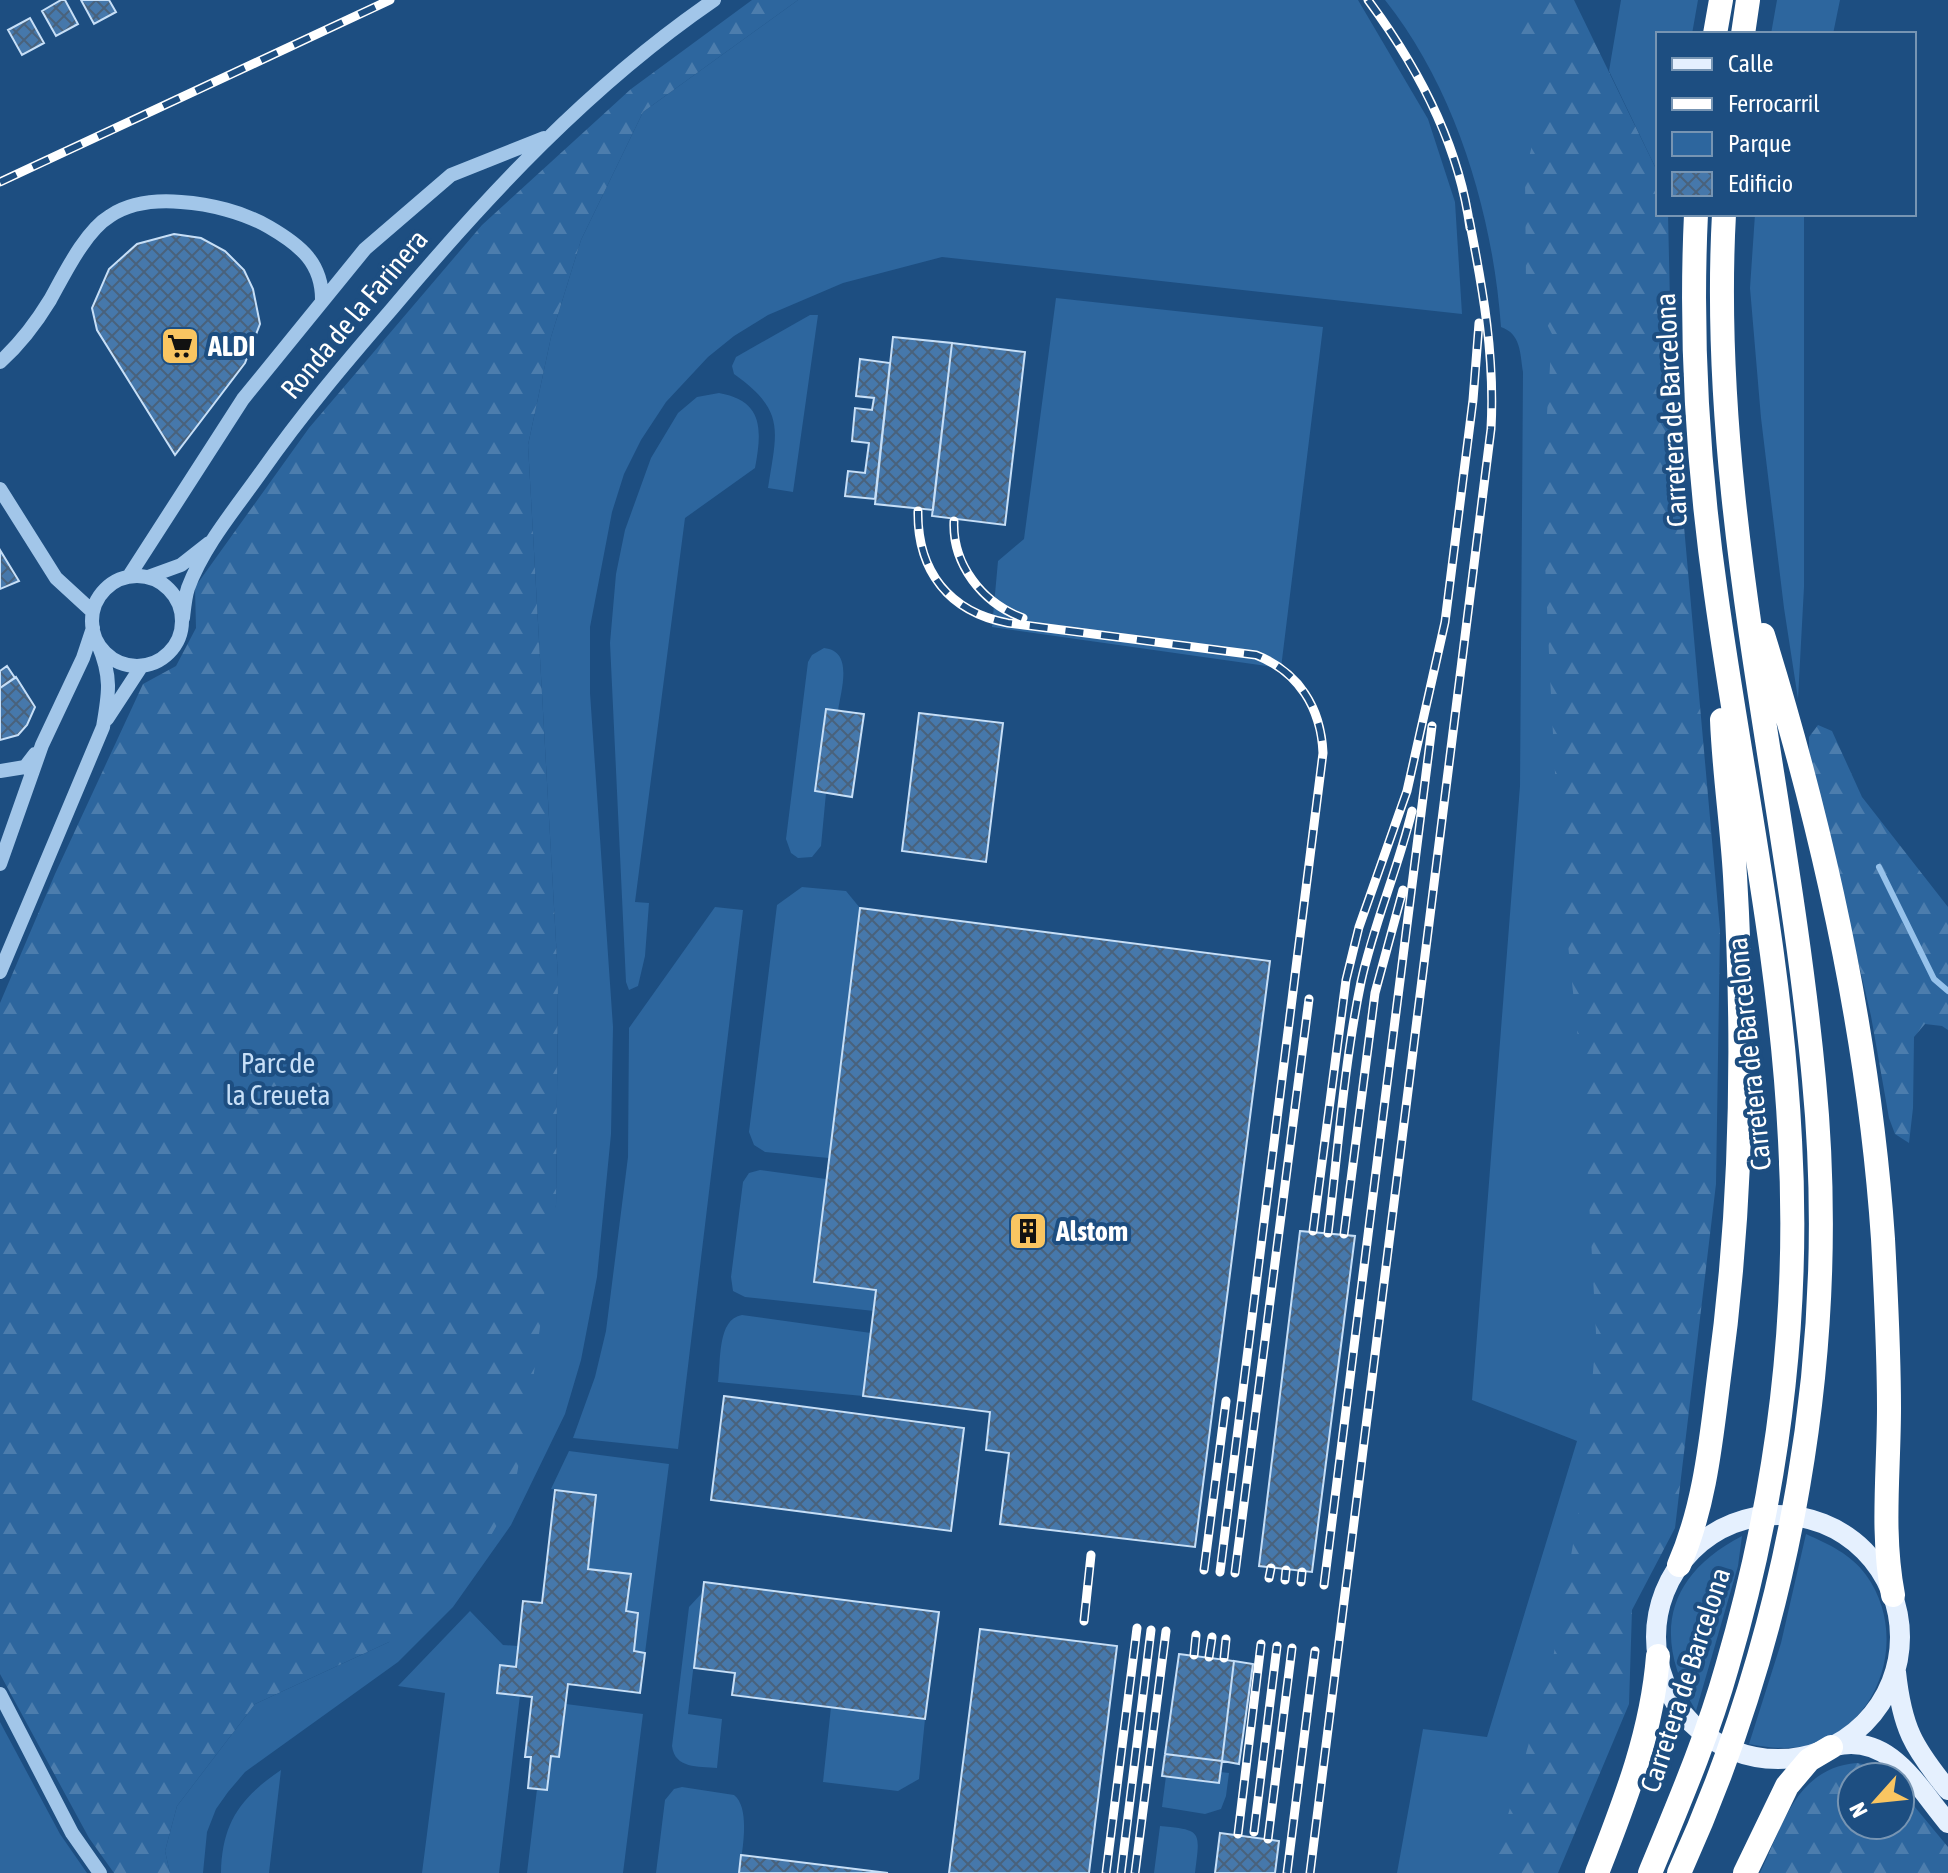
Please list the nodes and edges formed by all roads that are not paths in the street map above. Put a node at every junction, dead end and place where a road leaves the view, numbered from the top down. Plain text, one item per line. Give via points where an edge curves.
1 (714, 0) edge
2 (1721, 0) edge
3 (1748, 0) edge
4 (1715, 32) edge
5 (1743, 32) edge
6 (552, 135) junction
7 (1696, 216) edge
8 (1724, 216) edge
9 (322, 302) junction
10 (0, 362) edge
11 (0, 489) edge
12 (213, 540) junction
13 (1741, 568) junction
14 (129, 576) junction
15 (148, 577) junction
16 (1715, 593) junction
17 (93, 612) junction
18 (183, 618) junction
19 (93, 628) junction
20 (98, 644) junction
21 (141, 667) junction
22 (103, 727) junction
23 (42, 745) junction
24 (0, 771) edge
25 (0, 864) edge
26 (0, 972) edge
27 (1679, 1565) junction
28 (1893, 1595) junction
29 (1658, 1656) junction
30 (1896, 1672) junction
31 (0, 1694) edge
32 (1831, 1747) junction
33 (1948, 1790) edge
34 (1948, 1823) edge
35 (100, 1873) edge
36 (1597, 1873) edge
37 (1650, 1873) edge
38 (1679, 1873) edge
39 (1745, 1873) edge

1 - 6 street, Ronda de la Farinera
2 - 4 highway
3 - 5 highway
6 - 9 street, Ronda de la Farinera via 451,175 365,249
6 - 12 street, Ronda de la Farinera via 438,254 312,403
7 - 16 highway, Carretera de Barcelona via 1696,400
8 - 13 highway, Carretera de Barcelona via 1723,391
9 - 10 street via 322,285 305,251 266,225 208,203 151,200 109,216 78,250 17,347
9 - 14 street, Ronda de la Farinera via 243,399
11 - 17 street via 56,578
12 - 15 street, Ronda de la Farinera via 181,565
12 - 18 street, Ronda de la Farinera via 187,589
13 - 28 highway via 1819,833 1868,1090 1886,1294 1886,1553
13 - 38 highway, Carretera de Barcelona via 1815,1083 1819,1288 1799,1481 1760,1654 1718,1780
14 - 15 street
14 - 17 street via 111,584
15 - 18 street via 165,585
16 - 27 highway via 1737,906 1739,1151 1710,1441 1698,1514
16 - 37 highway, Carretera de Barcelona via 1776,994 1793,1206 1789,1327 1771,1481 1736,1636 1693,1767
17 - 19 street
18 - 21 street via 171,652
19 - 20 street
19 - 23 street
20 - 21 street via 109,657
20 - 22 street via 110,687
21 - 22 street
22 - 26 street
23 - 24 street via 25,767
23 - 25 street
27 - 28 main road via 1727,1526 1785,1513 1808,1517 1854,1541 1879,1567
27 - 29 main road via 1659,1611
28 - 30 main road via 1900,1634
29 - 32 main road via 1686,1719 1722,1747 1765,1759 1806,1756
29 - 36 highway via 1640,1757
30 - 32 main road via 1876,1711
30 - 33 main road via 1910,1738
31 - 35 street via 72,1833
32 - 34 main road via 1859,1743 1882,1751
32 - 39 highway via 1809,1760 1787,1786

